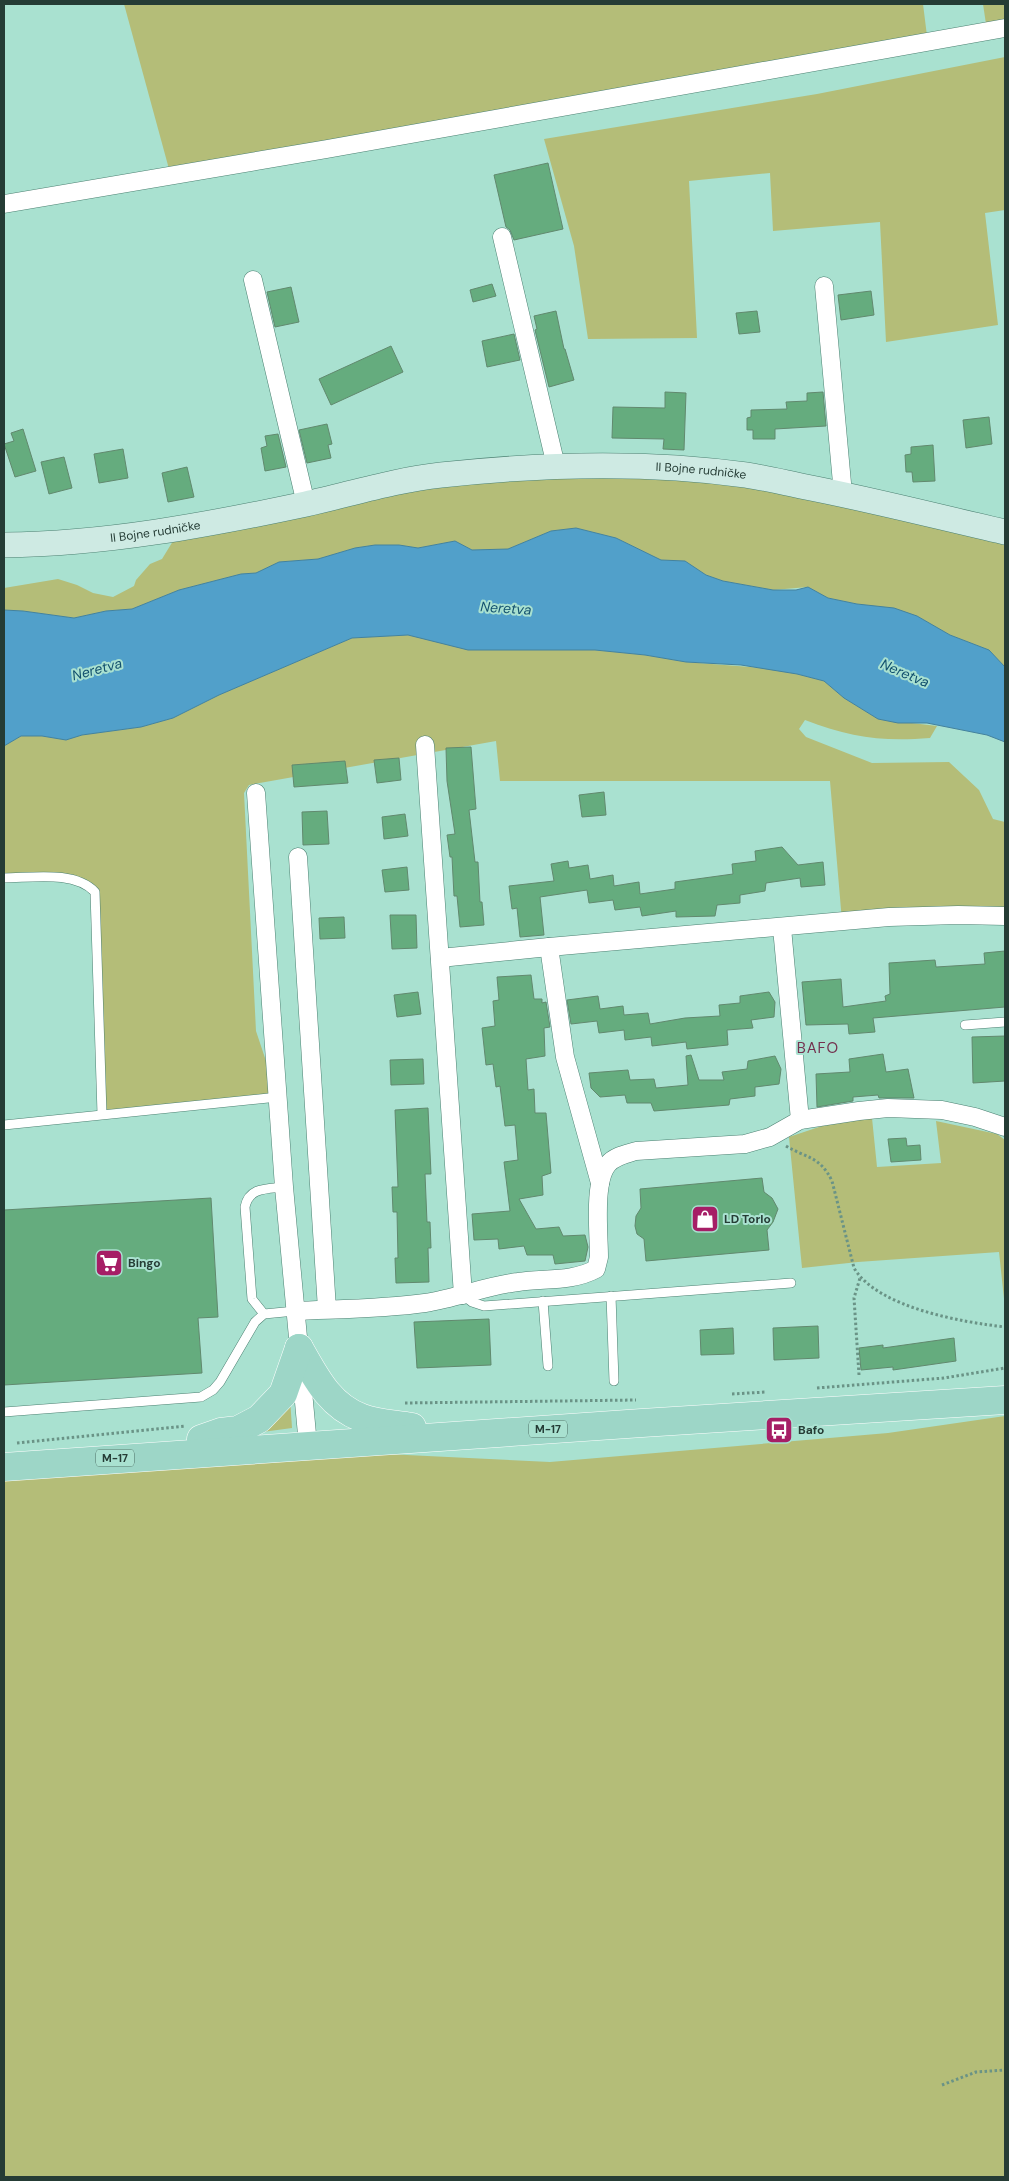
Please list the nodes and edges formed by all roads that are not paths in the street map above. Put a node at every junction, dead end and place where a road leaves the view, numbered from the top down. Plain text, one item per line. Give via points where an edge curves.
1 (1005, 28) edge
2 (4, 204) edge
3 (502, 237) dead end
4 (253, 280) dead end
5 (824, 286) dead end
6 (556, 466) junction
7 (843, 494) junction
8 (306, 504) junction
9 (1005, 532) edge
10 (4, 545) edge
11 (425, 744) dead end
12 (256, 794) dead end
13 (298, 856) dead end
14 (4, 878) edge
15 (1005, 916) edge
16 (782, 928) junction
17 (549, 947) junction
18 (440, 958) junction
19 (1005, 1022) edge
20 (965, 1025) dead end
21 (278, 1097) junction
22 (102, 1114) junction
23 (800, 1120) junction
24 (4, 1125) edge
25 (1005, 1127) edge
26 (600, 1183) junction
27 (284, 1187) junction
28 (791, 1284) dead end
29 (462, 1295) junction
30 (611, 1296) junction
31 (543, 1301) junction
32 (327, 1309) junction
33 (296, 1311) junction
34 (264, 1314) junction
35 (299, 1348) junction
36 (548, 1366) dead end
37 (614, 1381) dead end
38 (1005, 1400) edge
39 (4, 1412) edge
40 (455, 1435) junction
41 (308, 1445) junction
42 (173, 1454) junction
43 (7, 1455) edge

1 - 2 street
3 - 6 street
4 - 8 street
5 - 7 street
6 - 7 street, II Bojne rudničke via 650,466 747,475
6 - 8 street, II Bojne rudničke via 438,476
7 - 9 street, II Bojne rudničke
8 - 10 street, II Bojne rudničke via 98,540
11 - 18 street
12 - 21 street
13 - 32 street
14 - 22 lane via 66,878 83,882 95,892
15 - 16 street via 889,917
16 - 17 street
16 - 23 street
17 - 18 street
17 - 26 street via 565,1057
18 - 29 street
19 - 20 lane
21 - 22 lane
21 - 27 street
22 - 24 lane
23 - 25 street via 859,1111 915,1109 942,1110
23 - 26 street via 770,1137 745,1144 636,1151 618,1156 609,1163
26 - 29 street via 596,1269 568,1278 519,1282
27 - 33 street
27 - 34 lane via 252,1193 247,1197 252,1298
28 - 30 lane
29 - 31 lane via 484,1306
29 - 32 street via 426,1303
30 - 31 lane
30 - 37 lane
31 - 36 lane
32 - 33 street
33 - 34 lane
33 - 35 street
34 - 39 lane via 255,1322 220,1382 201,1397
35 - 40 main road via 320,1385 346,1410 372,1421
35 - 41 street
35 - 42 main road via 283,1394 259,1419 238,1430 194,1441
38 - 40 main road, M-17
40 - 41 main road, M-17
41 - 42 main road, M-17
42 - 43 main road, M-17

